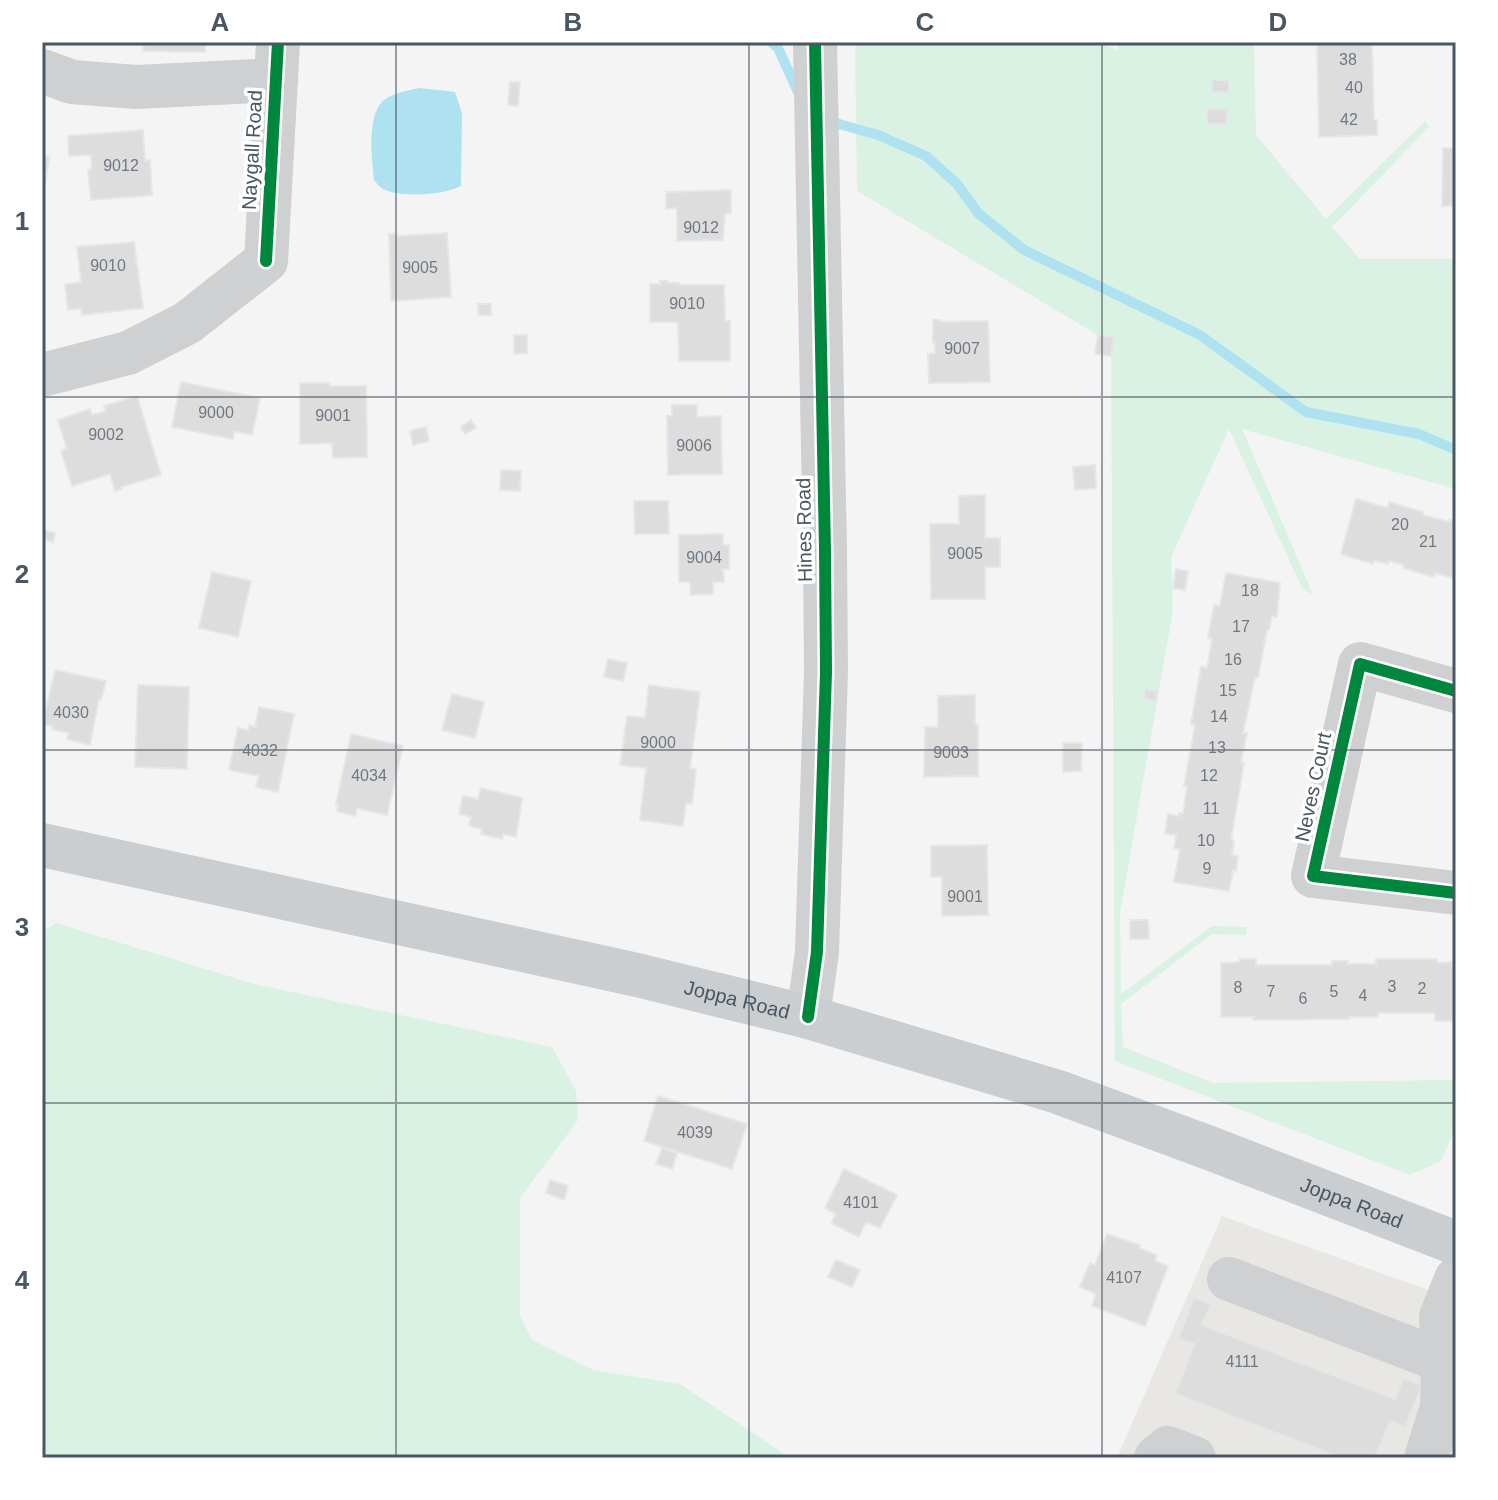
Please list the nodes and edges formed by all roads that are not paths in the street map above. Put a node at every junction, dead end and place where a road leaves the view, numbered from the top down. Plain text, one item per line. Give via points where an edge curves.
1 (815, 42) edge
2 (277, 61) edge
3 (42, 71) edge
4 (42, 375) edge
5 (1456, 691) edge
6 (42, 845) edge
7 (1456, 893) edge
8 (808, 1017) junction
9 (1456, 1243) edge
10 (1229, 1279) dead end
11 (1456, 1279) edge
12 (1443, 1361) junction
13 (1156, 1458) edge
14 (1194, 1458) edge
15 (1426, 1458) edge

1 - 8 street, Hines Road via 826,672 817,952
2 - 3 street via 136,87 72,82
2 - 4 street, Naygall Road via 266,261 187,323 140,347
5 - 7 street, Neves Court via 1360,664 1313,876
6 - 8 main road, Joppa Road
8 - 9 main road, Joppa Road via 1058,1092
10 - 12 street
11 - 12 street via 1441,1317
12 - 15 street via 1442,1407
13 - 14 street via 1168,1448

